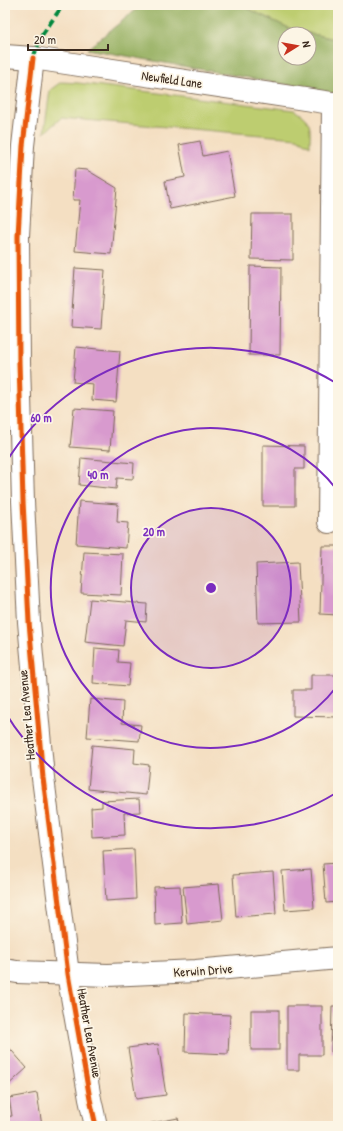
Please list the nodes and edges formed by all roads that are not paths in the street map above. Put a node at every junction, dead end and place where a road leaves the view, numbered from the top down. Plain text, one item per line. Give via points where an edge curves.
1 (5, 56) edge
2 (33, 58) junction
3 (336, 103) edge
4 (329, 522) dead end
5 (338, 958) edge
6 (5, 970) edge
7 (68, 974) junction
8 (96, 1126) edge

1 - 2 street, Newfield Lane
2 - 3 street, Newfield Lane
2 - 7 street, Heather Lea Avenue via 23,146 18,236 23,501 29,622 43,778
3 - 4 street
5 - 7 street, Kerwin Drive via 196,971
6 - 7 street, Kerwin Drive
7 - 8 street, Heather Lea Avenue

